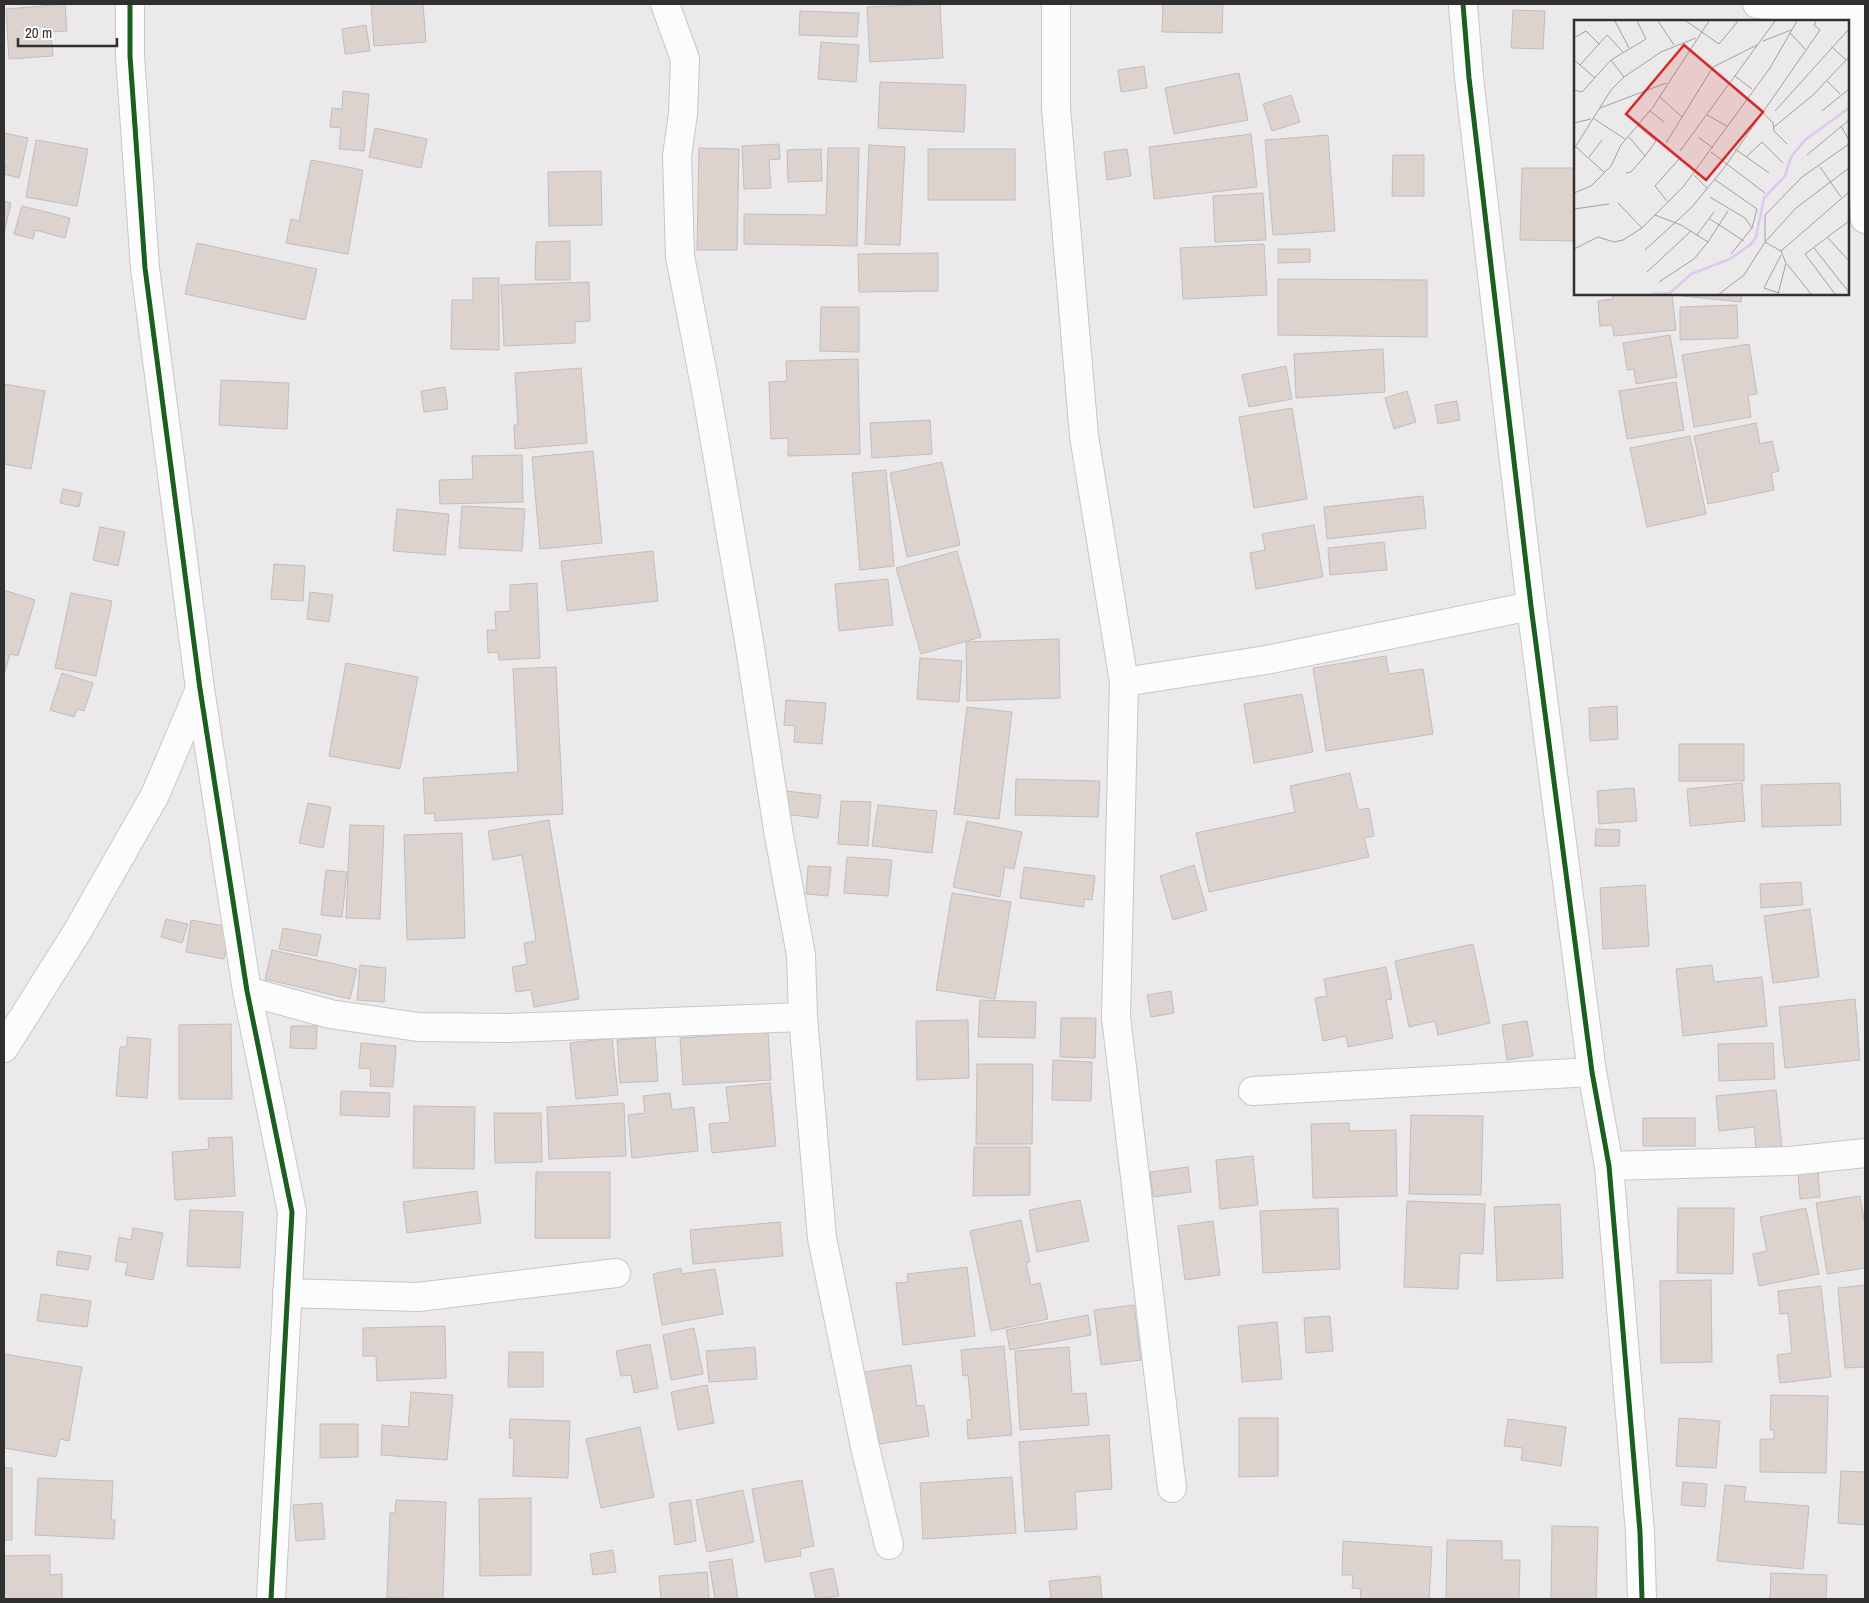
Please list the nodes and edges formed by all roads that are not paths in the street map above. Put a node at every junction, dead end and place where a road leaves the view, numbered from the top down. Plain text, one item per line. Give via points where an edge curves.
1 (130, 4) edge
2 (665, 4) edge
3 (1056, 4) edge
4 (1463, 4) edge
5 (1757, 4) edge
6 (1859, 8) edge
7 (1865, 219) edge
8 (1531, 606) junction
9 (1124, 682) junction
10 (200, 689) junction
11 (247, 991) junction
12 (803, 1017) junction
13 (4, 1048) edge
14 (1592, 1072) junction
15 (1253, 1091) dead end
16 (1865, 1153) edge
17 (1609, 1166) junction
18 (616, 1273) dead end
19 (288, 1294) junction
20 (1172, 1488) dead end
21 (889, 1545) dead end
22 (271, 1599) edge
23 (1642, 1599) edge

1 - 10 street via 130,56 145,268
2 - 12 street via 685,59 683,114 676,156 680,256 708,402 801,955
3 - 9 street via 1056,108 1084,436
4 - 8 street
5 - 6 street
6 - 7 street
8 - 9 street via 1266,660
8 - 14 street
9 - 20 street via 1116,1017
10 - 11 street
10 - 13 street via 155,795 77,932
11 - 12 street via 330,1014 418,1027 517,1028
11 - 19 street via 292,1212
12 - 21 street via 822,1238 865,1447
14 - 15 street
14 - 17 street
16 - 17 street via 1790,1161
17 - 23 street via 1640,1532
18 - 19 street via 418,1297
19 - 22 street

